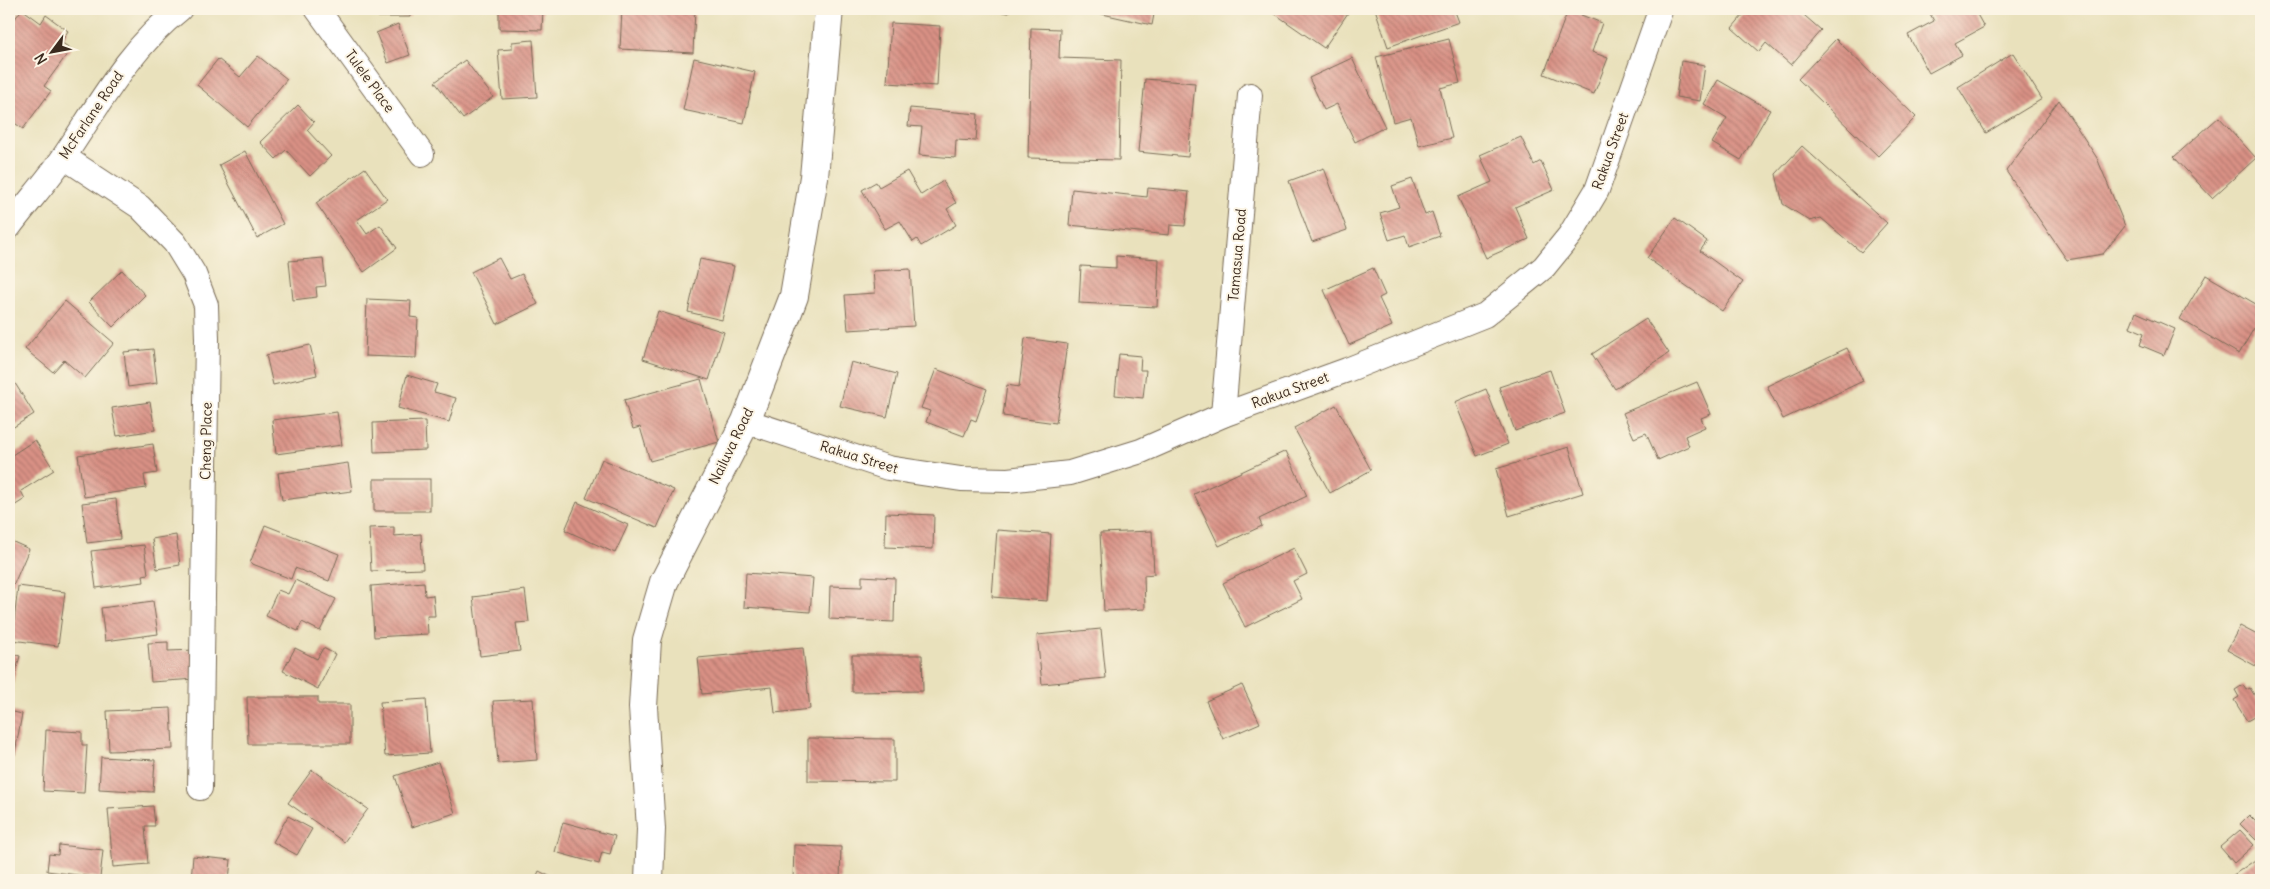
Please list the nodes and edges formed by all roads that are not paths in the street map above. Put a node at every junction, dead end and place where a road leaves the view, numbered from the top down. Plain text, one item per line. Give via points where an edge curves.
1 (180, 9) edge
2 (317, 9) edge
3 (829, 9) edge
4 (1660, 11) dead end
5 (1250, 95) dead end
6 (422, 154) dead end
7 (64, 156) junction
8 (9, 227) edge
9 (1223, 415) junction
10 (746, 421) junction
11 (200, 788) dead end
12 (649, 880) edge

1 - 7 street, McFarlane Road via 163,22 118,72
2 - 6 street, Tulele Place
3 - 10 main road, Nailuva Road via 814,177 794,296
4 - 9 street, Rakua Street via 1597,190 1570,235 1544,267 1485,315 1348,370
5 - 9 street, Tamasua Road
7 - 8 street, McFarlane Road
7 - 11 street, Cheng Place via 140,207 174,243 194,274 206,305
9 - 10 street, Rakua Street via 1132,454 1070,473 1008,480 961,480 888,468
10 - 12 main road, Nailuva Road via 664,582 647,640 643,707 651,829

